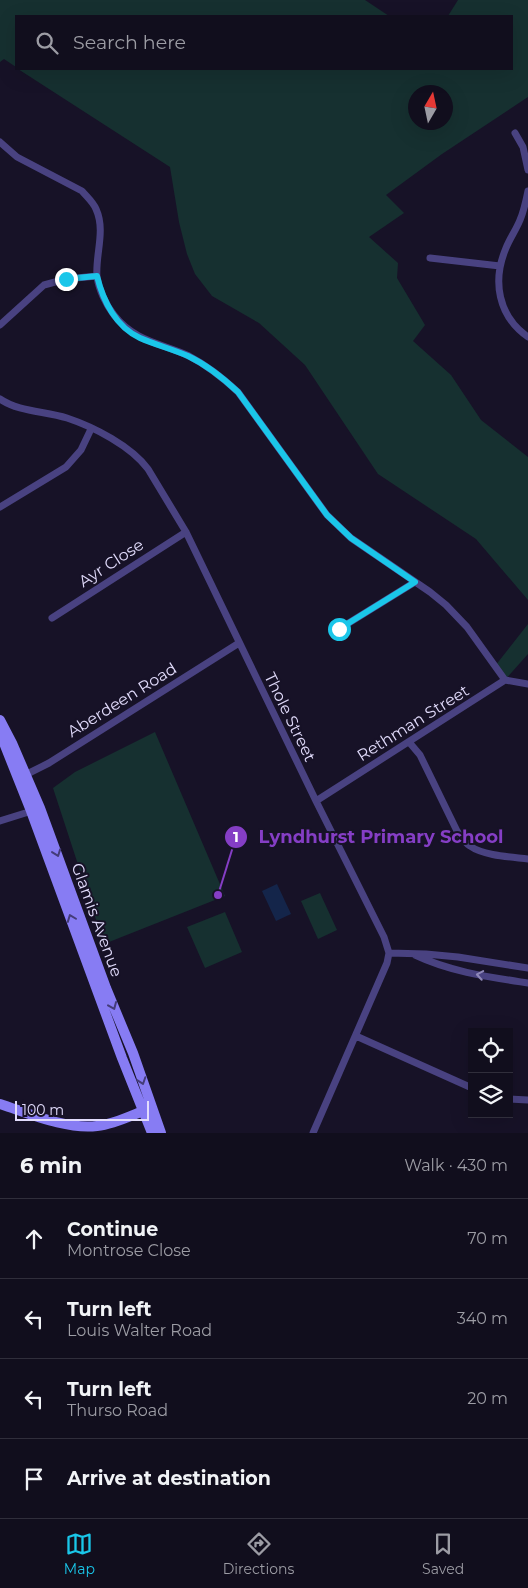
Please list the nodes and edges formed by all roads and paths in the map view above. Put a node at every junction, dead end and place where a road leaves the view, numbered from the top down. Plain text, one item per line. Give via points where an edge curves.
1 (515, 134) dead end
2 (0, 142) edge
3 (528, 170) edge
4 (528, 191) edge
5 (430, 258) dead end
6 (500, 266) junction
7 (97, 276) junction
8 (0, 325) edge
9 (528, 337) edge
10 (0, 399) edge
11 (91, 429) junction
12 (0, 507) edge
13 (186, 532) junction
14 (415, 582) junction
15 (52, 618) dead end
16 (339, 629) dead end
17 (239, 643) junction
18 (505, 680) junction
19 (528, 684) edge
20 (0, 720) edge
21 (0, 733) edge
22 (409, 742) junction
23 (22, 777) junction
24 (316, 801) junction
25 (35, 809) junction
26 (0, 821) edge
27 (528, 859) edge
28 (389, 953) junction
29 (412, 954) junction
30 (528, 968) edge
31 (528, 983) edge
32 (116, 1026) junction
33 (356, 1036) junction
34 (132, 1054) junction
35 (122, 1058) junction
36 (468, 1086) edge
37 (513, 1099) edge
38 (528, 1100) edge
39 (0, 1104) edge
40 (147, 1109) junction
41 (152, 1133) edge
42 (161, 1133) edge
43 (313, 1133) edge

1 - 3 street via 523,147
2 - 7 street via 13,154 82,191 90,200 99,220
4 - 6 street via 520,220
5 - 6 street
6 - 9 street via 501,304 518,330
7 - 8 street via 44,285
7 - 14 street via 110,310 126,328 140,338 187,355 226,381 238,392 327,515 351,538
10 - 11 street, Thole Street via 25,409 67,418
11 - 12 street via 81,450 66,468
11 - 13 street, Thole Street via 140,459
13 - 15 street, Ayr Close
13 - 17 street, Thole Street
14 - 16 street
14 - 18 street via 446,605 467,627
17 - 23 street, Aberdeen Road
17 - 24 street, Thole Street
18 - 19 street
18 - 22 street, Rethman Street
20 - 23 main road, Glamis Avenue
21 - 23 main road, Glamis Avenue
22 - 24 street, Rethman Street
22 - 27 street via 420,755 458,831 470,846 480,851
23 - 25 main road, Glamis Avenue
24 - 28 street, Thole Street via 380,928
25 - 26 street
25 - 32 main road, Glamis Avenue
28 - 29 street
28 - 33 street
29 - 30 street via 458,957
31 -> 29 street via 458,970
32 - 34 main road, Glamis Avenue
32 - 35 main road, Glamis Avenue
33 - 36 street
33 - 43 street
34 - 35 main road
34 -> 40 main road, Glamis Avenue
35 - 40 main road, Glamis Avenue
37 - 38 street
39 - 40 main road via 46,1119 84,1126 105,1124
40 - 41 main road, Glamis Avenue
40 - 42 main road, Glamis Avenue

